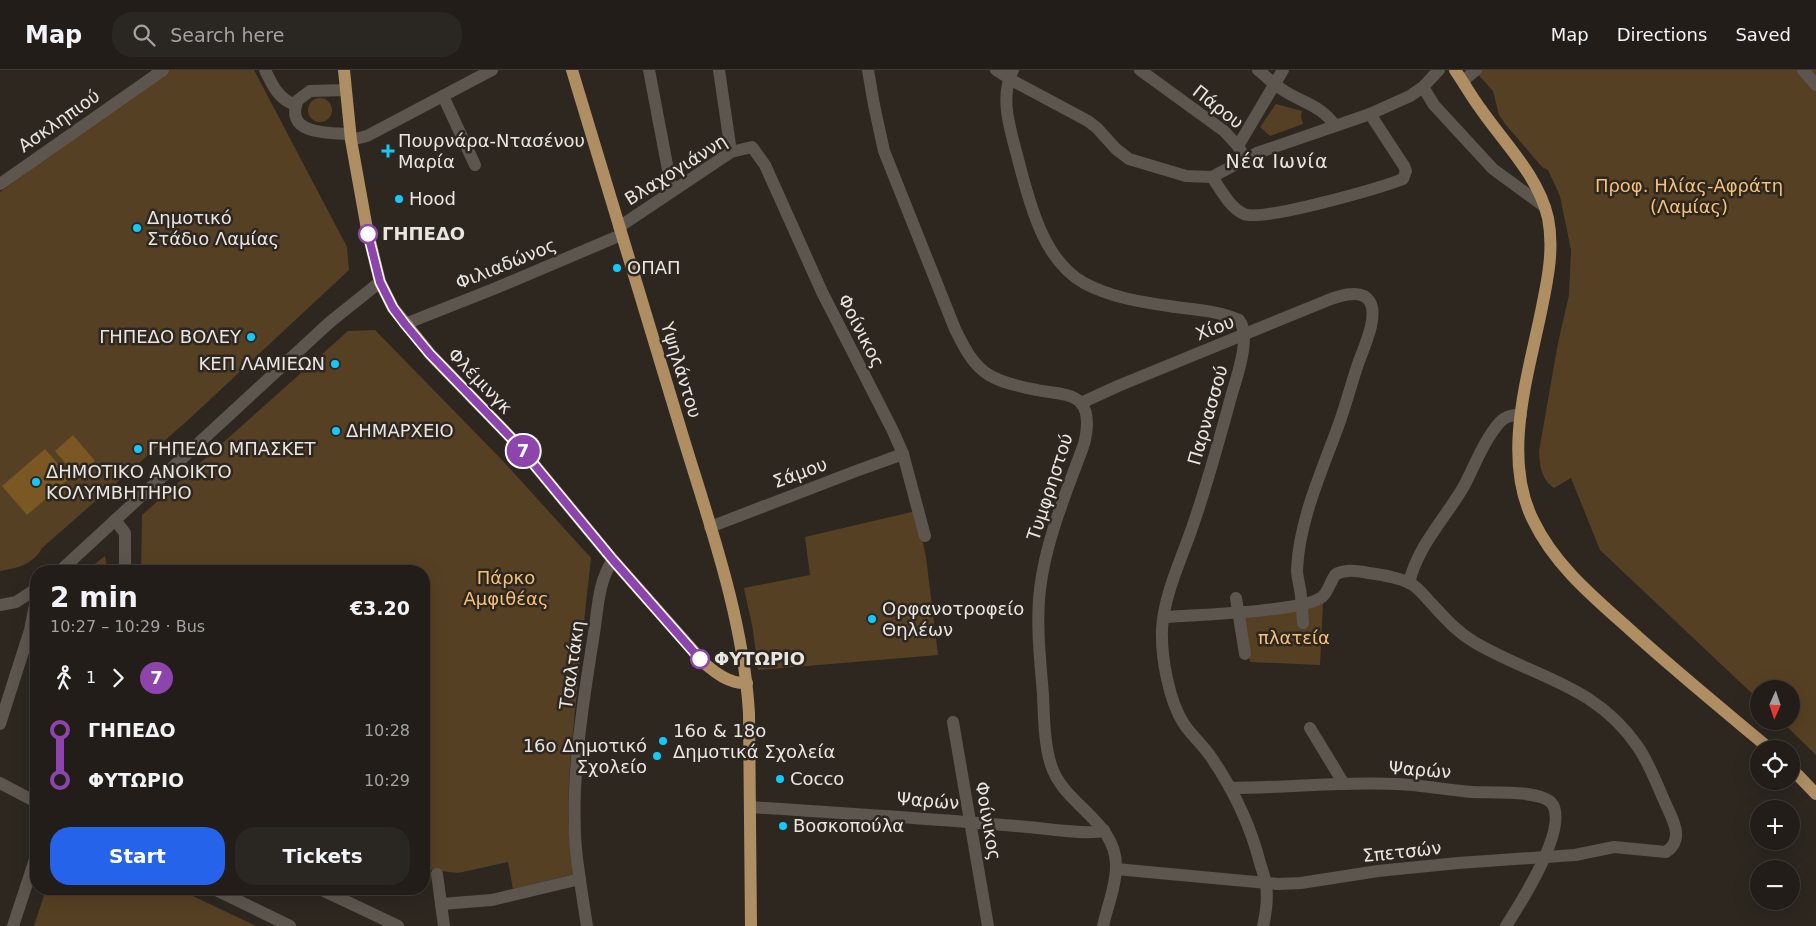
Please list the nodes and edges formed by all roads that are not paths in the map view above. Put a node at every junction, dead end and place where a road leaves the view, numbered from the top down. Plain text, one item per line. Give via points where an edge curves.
1 (265, 70) edge
2 (344, 70) edge
3 (492, 70) edge
4 (572, 70) edge
5 (649, 70) edge
6 (719, 70) edge
7 (868, 70) edge
8 (996, 70) edge
9 (1140, 70) edge
10 (1258, 70) edge
11 (1282, 70) edge
12 (1439, 70) edge
13 (1476, 70) edge
14 (1803, 70) edge
15 (161, 71) edge
16 (1011, 74) edge
17 (1459, 76) edge
18 (1274, 84) junction
19 (1816, 85) edge
20 (1423, 87) junction
21 (346, 90) junction
22 (442, 96) junction
23 (296, 105) junction
24 (1370, 114) junction
25 (1335, 126) junction
26 (351, 137) junction
27 (1238, 146) junction
28 (752, 147) joint
29 (731, 152) junction
30 (1245, 158) junction
31 (475, 164) dead end
32 (1212, 177) junction
33 (0, 184) edge
34 (672, 191) junction
35 (1545, 207) junction
36 (620, 231) junction
37 (380, 282) junction
38 (405, 324) junction
39 (1244, 335) junction
40 (1080, 403) junction
41 (1521, 415) junction
42 (903, 454) junction
43 (115, 520) junction
44 (710, 527) junction
45 (926, 536) dead end
46 (613, 560) junction
47 (66, 565) edge
48 (124, 565) edge
49 (1409, 583) junction
50 (30, 593) edge
51 (1236, 598) dead end
52 (1302, 604) junction
53 (0, 605) edge
54 (1238, 612) junction
55 (1164, 617) junction
56 (1303, 623) dead end
57 (30, 630) edge
58 (1244, 654) dead end
59 (747, 683) junction
60 (953, 722) dead end
61 (0, 724) edge
62 (1310, 728) dead end
63 (1759, 740) edge
64 (1800, 777) edge
65 (0, 783) edge
66 (1344, 784) junction
67 (1230, 788) junction
68 (1816, 794) edge
69 (30, 799) edge
70 (750, 807) junction
71 (970, 822) junction
72 (1101, 826) junction
73 (1546, 856) junction
74 (1116, 869) junction
75 (30, 874) edge
76 (437, 874) dead end
77 (580, 879) junction
78 (1266, 884) junction
79 (226, 895) edge
80 (333, 895) edge
81 (441, 904) junction
82 (13, 926) edge
83 (290, 926) edge
84 (398, 926) edge
85 (444, 926) edge
86 (587, 926) edge
87 (751, 926) edge
88 (988, 926) edge
89 (1104, 926) edge
90 (1263, 926) edge
91 (1506, 926) edge

1 - 23 street via 284,100
2 - 21 main road, Φλέμινγκ
3 - 22 street
4 - 36 main road, Υψηλάντου
5 - 34 street
6 - 29 street
7 - 40 street via 884,151 955,328 969,354 978,367 992,377 1064,395
8 - 16 street
9 - 27 street, Πάρου via 1224,131
10 - 18 street
11 - 18 street
12 - 20 street
13 - 17 street
14 - 19 street
15 - 33 street, Ασκληπιού
16 - 32 street via 1088,121 1129,159 1186,176
16 - 39 street via 1006,94 1007,108 1022,175 1045,239 1059,262 1085,284 1110,294 1233,317 1240,320
17 - 35 main road via 1532,178
18 - 25 street via 1328,114
18 - 27 street
20 - 24 street
20 - 35 street via 1434,105 1493,169
21 - 23 street via 310,91
21 - 26 main road, Φλέμινγκ
22 - 26 street via 367,136
22 - 31 street
23 - 26 street via 302,126 311,131
24 - 25 street
24 - 32 street via 1406,171 1403,180 1254,217 1237,210
25 - 30 street
26 - 37 main road, Φλέμινγκ via 365,222
27 - 30 street, Πάρου
28 - 29 street, Βλαχογιάννη
28 - 42 street, Φοίνικος via 764,165 822,292
29 - 34 street, Βλαχογιάννη
30 - 32 street
34 - 36 street, Βλαχογιάννη
35 - 41 main road via 1550,229 1550,260
36 - 38 street, Φιλιαδώνος via 496,288
36 - 44 main road, Υψηλάντου
37 - 38 main road, Φλέμινγκ
37 - 43 street via 330,322
38 - 46 main road, Φλέμινγκ via 518,445
39 - 40 street, Χίου
39 - 52 street, Χίου via 1334,298 1354,294 1365,297 1372,307 1371,327 1303,530 1296,572
39 - 55 street, Παρνασσού via 1241,361 1217,448 1174,576
40 - 72 street, Τυμφρηστού via 1087,431 1052,536 1038,611 1050,764 1065,792
41 - 49 street via 1508,416 1494,431 1463,487 1421,549
41 - 63 main road via 1518,450 1522,487 1533,520 1550,548 1573,578 1651,650
42 - 44 street, Σάμου
42 - 45 street, Φοίνικος
43 - 47 street
43 - 48 street via 125,533
44 - 59 main road, Υψηλάντου via 740,642
46 - 59 main road, Φλέμινγκ via 708,667 730,680
46 - 77 street, Τσαλτάκη via 602,585 578,758 576,834
49 - 52 street via 1388,576 1343,571 1334,577 1322,596
49 - 73 street, Σπετσών via 1471,640 1575,690 1613,716 1645,759 1676,831 1677,838 1666,852 1614,847 1575,855
50 - 53 street via 16,602
51 - 54 street
52 - 54 street
52 - 56 street
54 - 55 street
54 - 58 street
55 - 67 street, Παρνασσού via 1164,653 1174,702 1184,724
57 - 61 street
59 - 70 main road, Υψηλάντου
60 - 71 street, Φοίνικος
62 - 66 street
64 - 68 main road
65 - 69 street
66 - 67 street, Ψαρών
66 - 73 street, Ψαρών via 1397,784 1546,798 1554,807 1555,819
67 - 78 street, Παρνασσού via 1249,828
70 - 71 street, Ψαρών
70 - 87 main road, Υψηλάντου
71 - 72 street, Ψαρών via 1100,832
71 - 88 street, Φοίνικος
72 - 74 street, Τυμφρηστού via 1114,852
73 - 78 street, Σπετσών
73 - 91 street, Ψαρών
74 - 78 street, Σπετσών
74 - 89 street, Τυμφρηστού
75 - 82 street
76 - 81 street
77 - 81 street via 492,900
77 - 86 street, Τσαλτάκη
78 - 90 street, Παρνασσού
79 - 83 street
80 - 84 street
81 - 85 street

